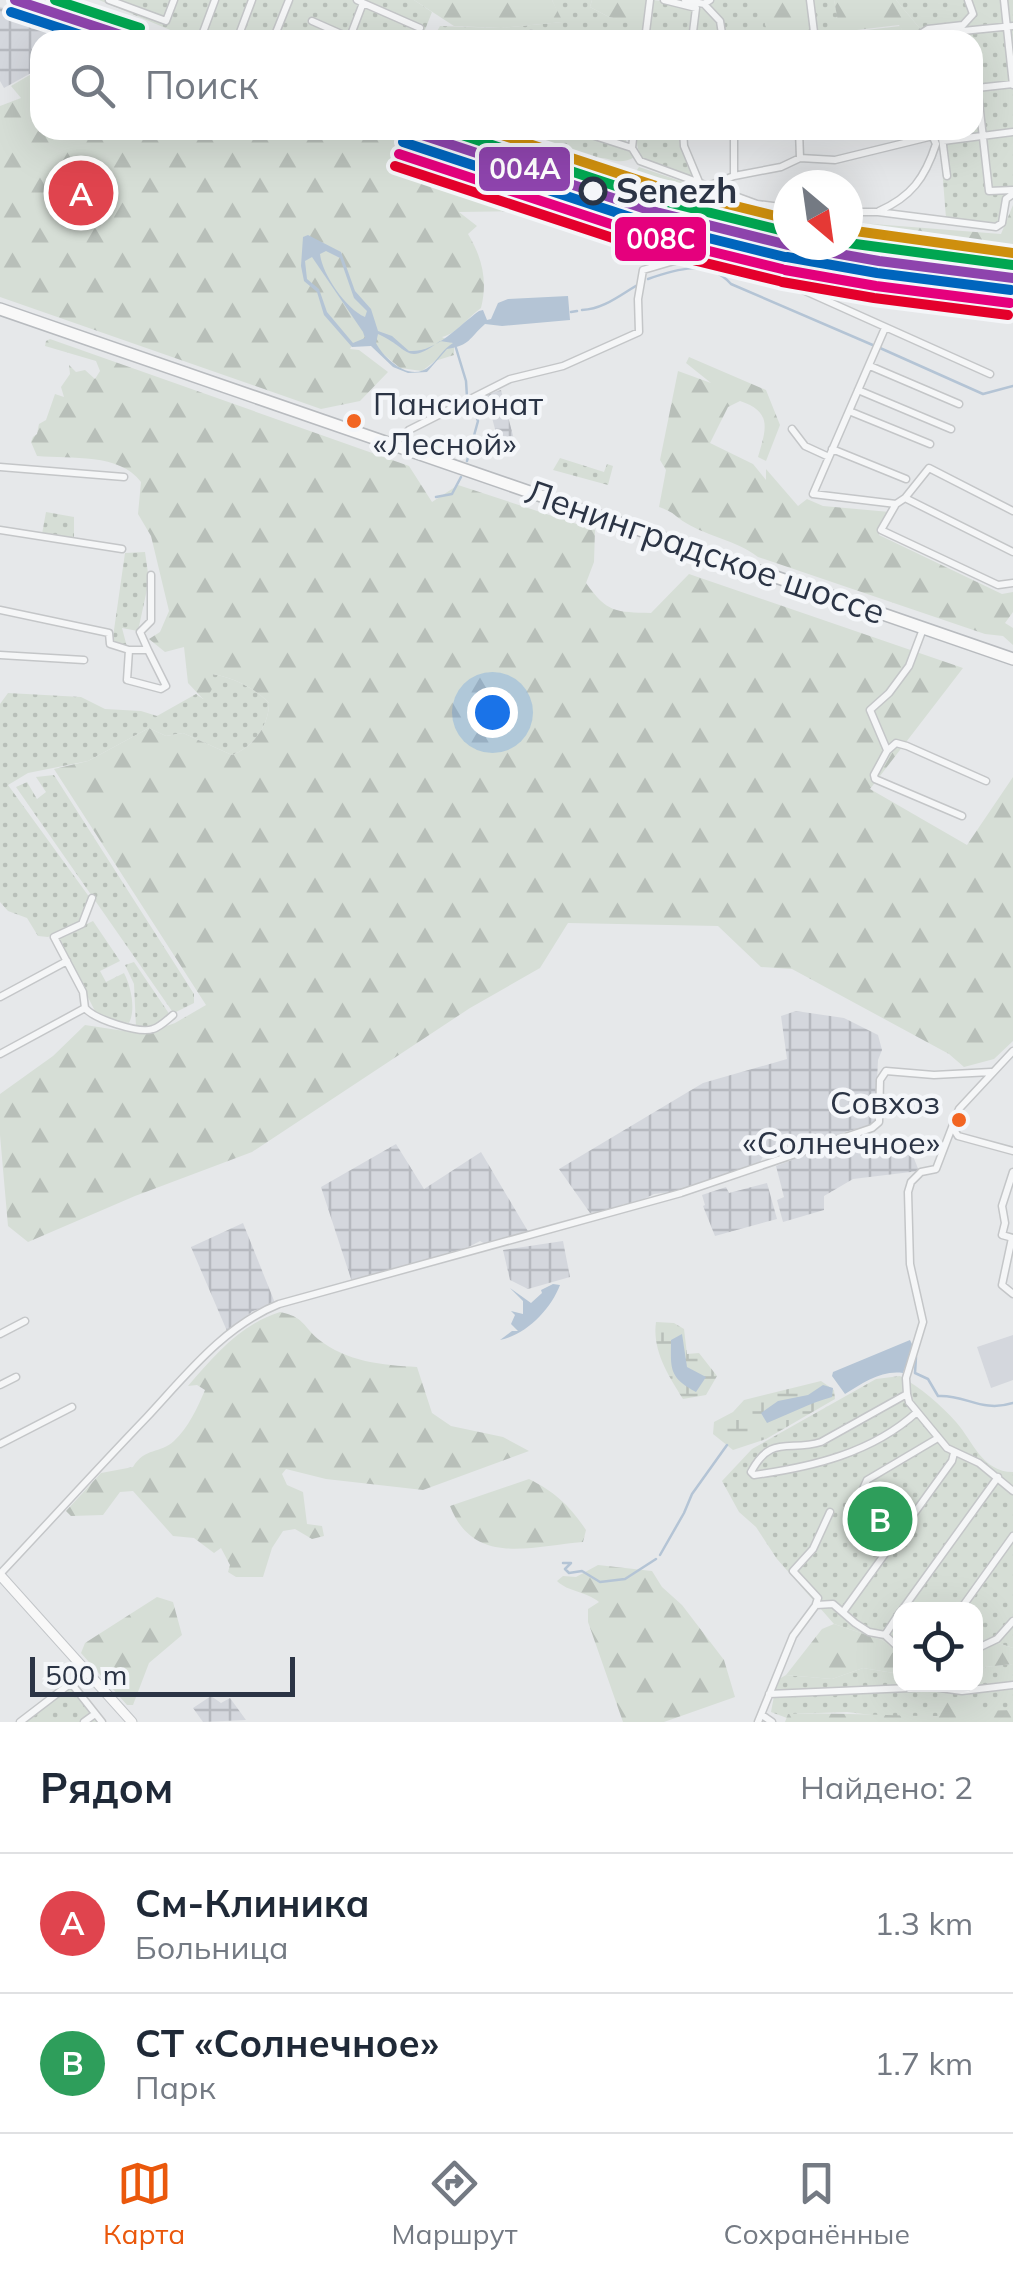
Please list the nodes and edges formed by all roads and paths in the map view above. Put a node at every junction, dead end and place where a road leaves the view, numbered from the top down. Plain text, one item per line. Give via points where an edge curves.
1 (109, 0) edge
2 (174, 0) edge
3 (215, 0) edge
4 (252, 0) edge
5 (289, 0) edge
6 (650, 0) edge
7 (664, 0) edge
8 (685, 0) edge
9 (810, 0) edge
10 (970, 0) edge
11 (1004, 0) edge
12 (360, 2) edge
13 (129, 4) edge
14 (703, 4) edge
15 (312, 21) dead end
16 (1010, 26) edge
17 (420, 28) dead end
18 (204, 30) edge
19 (241, 30) edge
20 (278, 30) edge
21 (332, 30) edge
22 (353, 30) edge
23 (646, 30) edge
24 (695, 30) edge
25 (722, 30) edge
26 (814, 30) edge
27 (926, 30) edge
28 (971, 30) joint
29 (1013, 84) edge
30 (983, 87) edge
31 (1013, 132) edge
32 (983, 135) joint
33 (607, 140) edge
34 (633, 140) edge
35 (684, 140) edge
36 (734, 140) edge
37 (799, 140) edge
38 (907, 140) edge
39 (933, 140) edge
40 (943, 140) edge
41 (632, 148) junction
42 (800, 158) junction
43 (734, 176) junction
44 (947, 176) dead end
45 (704, 185) junction
46 (1013, 192) edge
47 (773, 206) edge
48 (863, 212) edge
49 (878, 212) junction
50 (0, 307) edge
51 (885, 328) junction
52 (870, 366) junction
53 (990, 374) dead end
54 (858, 390) junction
55 (959, 404) dead end
56 (849, 411) junction
57 (792, 429) dead end
58 (951, 429) dead end
59 (395, 443) junction
60 (930, 444) dead end
61 (830, 453) junction
62 (0, 467) edge
63 (124, 477) dead end
64 (906, 479) dead end
65 (905, 498) junction
66 (896, 504) junction
67 (1013, 511) edge
68 (0, 530) edge
69 (122, 549) dead end
70 (1013, 552) edge
71 (151, 576) dead end
72 (1013, 583) edge
73 (0, 610) edge
74 (923, 628) junction
75 (129, 650) junction
76 (148, 650) junction
77 (0, 655) edge
78 (1013, 656) edge
79 (84, 660) dead end
80 (887, 751) junction
81 (986, 781) dead end
82 (962, 816) dead end
83 (92, 898) dead end
84 (67, 961) junction
85 (0, 997) edge
86 (85, 1008) junction
87 (173, 1015) dead end
88 (1013, 1050) edge
89 (0, 1054) edge
90 (991, 1072) junction
91 (953, 1127) junction
92 (1013, 1150) edge
93 (1013, 1172) edge
94 (1013, 1238) edge
95 (1010, 1260) edge
96 (1013, 1294) edge
97 (25, 1321) dead end
98 (0, 1334) edge
99 (16, 1377) dead end
100 (0, 1385) edge
101 (907, 1394) junction
102 (72, 1407) dead end
103 (917, 1412) junction
104 (938, 1438) junction
105 (0, 1444) edge
106 (954, 1453) junction
107 (998, 1477) junction
108 (1013, 1491) edge
109 (830, 1512) dead end
110 (850, 1518) dead end
111 (1013, 1536) edge
112 (0, 1574) edge
113 (908, 1602) edge
114 (966, 1602) edge
115 (816, 1605) junction
116 (843, 1612) junction
117 (1013, 1620) edge
118 (893, 1624) edge
119 (886, 1635) junction
120 (893, 1642) edge
121 (983, 1645) edge
122 (1013, 1685) edge
123 (769, 1694) junction
124 (95, 1714) junction
125 (760, 1718) edge
126 (20, 1722) edge
127 (84, 1722) edge
128 (102, 1722) edge
129 (132, 1722) edge
130 (772, 1722) edge

1 - 13 street
2 - 13 street via 166,21
3 - 18 street
4 - 19 street
5 - 20 street
6 - 23 street
7 - 14 street
8 - 14 street
9 - 26 street
10 - 27 street via 972,18 963,26
10 - 28 street via 976,16
11 - 16 street
12 - 17 street
12 - 22 street
14 - 24 street
14 - 25 street
15 - 21 street
16 - 28 street
16 - 29 street
29 - 30 street
31 - 32 street
32 - 46 street via 989,191
33 - 41 street
34 - 41 street
35 - 45 street
36 - 43 street
37 - 42 street
38 - 42 street via 835,160
39 - 49 street via 921,180
40 - 44 street
41 - 45 street via 640,162
42 - 43 street
43 - 45 street
45 - 47 street
46 - 49 street via 996,227
48 - 49 street
50 - 59 highway, Ленинградское шоссе
51 - 52 street
51 - 53 street
51 - 59 street via 765,273 692,257 643,270 638,332 563,366 510,379
52 - 54 street
52 - 55 street
54 - 56 street
54 - 58 street
56 - 60 street
56 - 61 street
57 - 61 street via 806,446
59 - 74 highway, Ленинградское шоссе
59 - 78 highway, Ленинградское шоссе
61 - 64 street
61 - 66 street via 813,494
62 - 63 street
65 - 66 street
65 - 67 street via 929,468
65 - 70 street
66 - 72 street via 881,530 998,585
68 - 69 street
71 - 76 street via 151,621 140,632
73 - 75 street via 109,633 110,644
74 - 78 highway, Ленинградское шоссе
74 - 80 street via 908,666 870,710
75 - 76 street
75 - 76 street via 128,680 166,686
77 - 79 street
80 - 81 street via 896,743 907,746
80 - 82 street via 875,779
83 - 84 street via 82,924 54,936
84 - 85 street
84 - 86 street
86 - 87 street via 139,1030 154,1029
86 - 89 street
88 - 90 street
90 - 91 street
90 - 112 street via 886,1072 876,1126 680,1193 254,1314 219,1342
91 - 92 street via 958,1136
91 - 101 street via 936,1169 916,1176 908,1192 910,1264 923,1322
93 - 94 street via 1001,1211 1002,1235
94 - 95 street
95 - 96 street via 1002,1284
97 - 98 street
99 - 100 street
101 - 103 street
101 - 103 street via 821,1442 770,1449 751,1472 824,1463 889,1434
102 - 105 street
103 - 104 street
104 - 106 street
104 - 110 street via 867,1480
106 - 107 street
106 - 116 street
107 - 108 street
107 - 113 street
109 - 115 street via 813,1549 793,1571 818,1598
111 - 114 street
112 - 129 main road
115 - 116 street via 828,1602
115 - 123 street via 793,1636
116 - 119 street via 869,1632
117 - 121 street
118 - 119 street
119 - 120 street
122 - 123 street via 962,1692 933,1687
123 - 125 street
124 - 126 street via 70,1683
124 - 127 street
124 - 128 street
125 - 130 street

